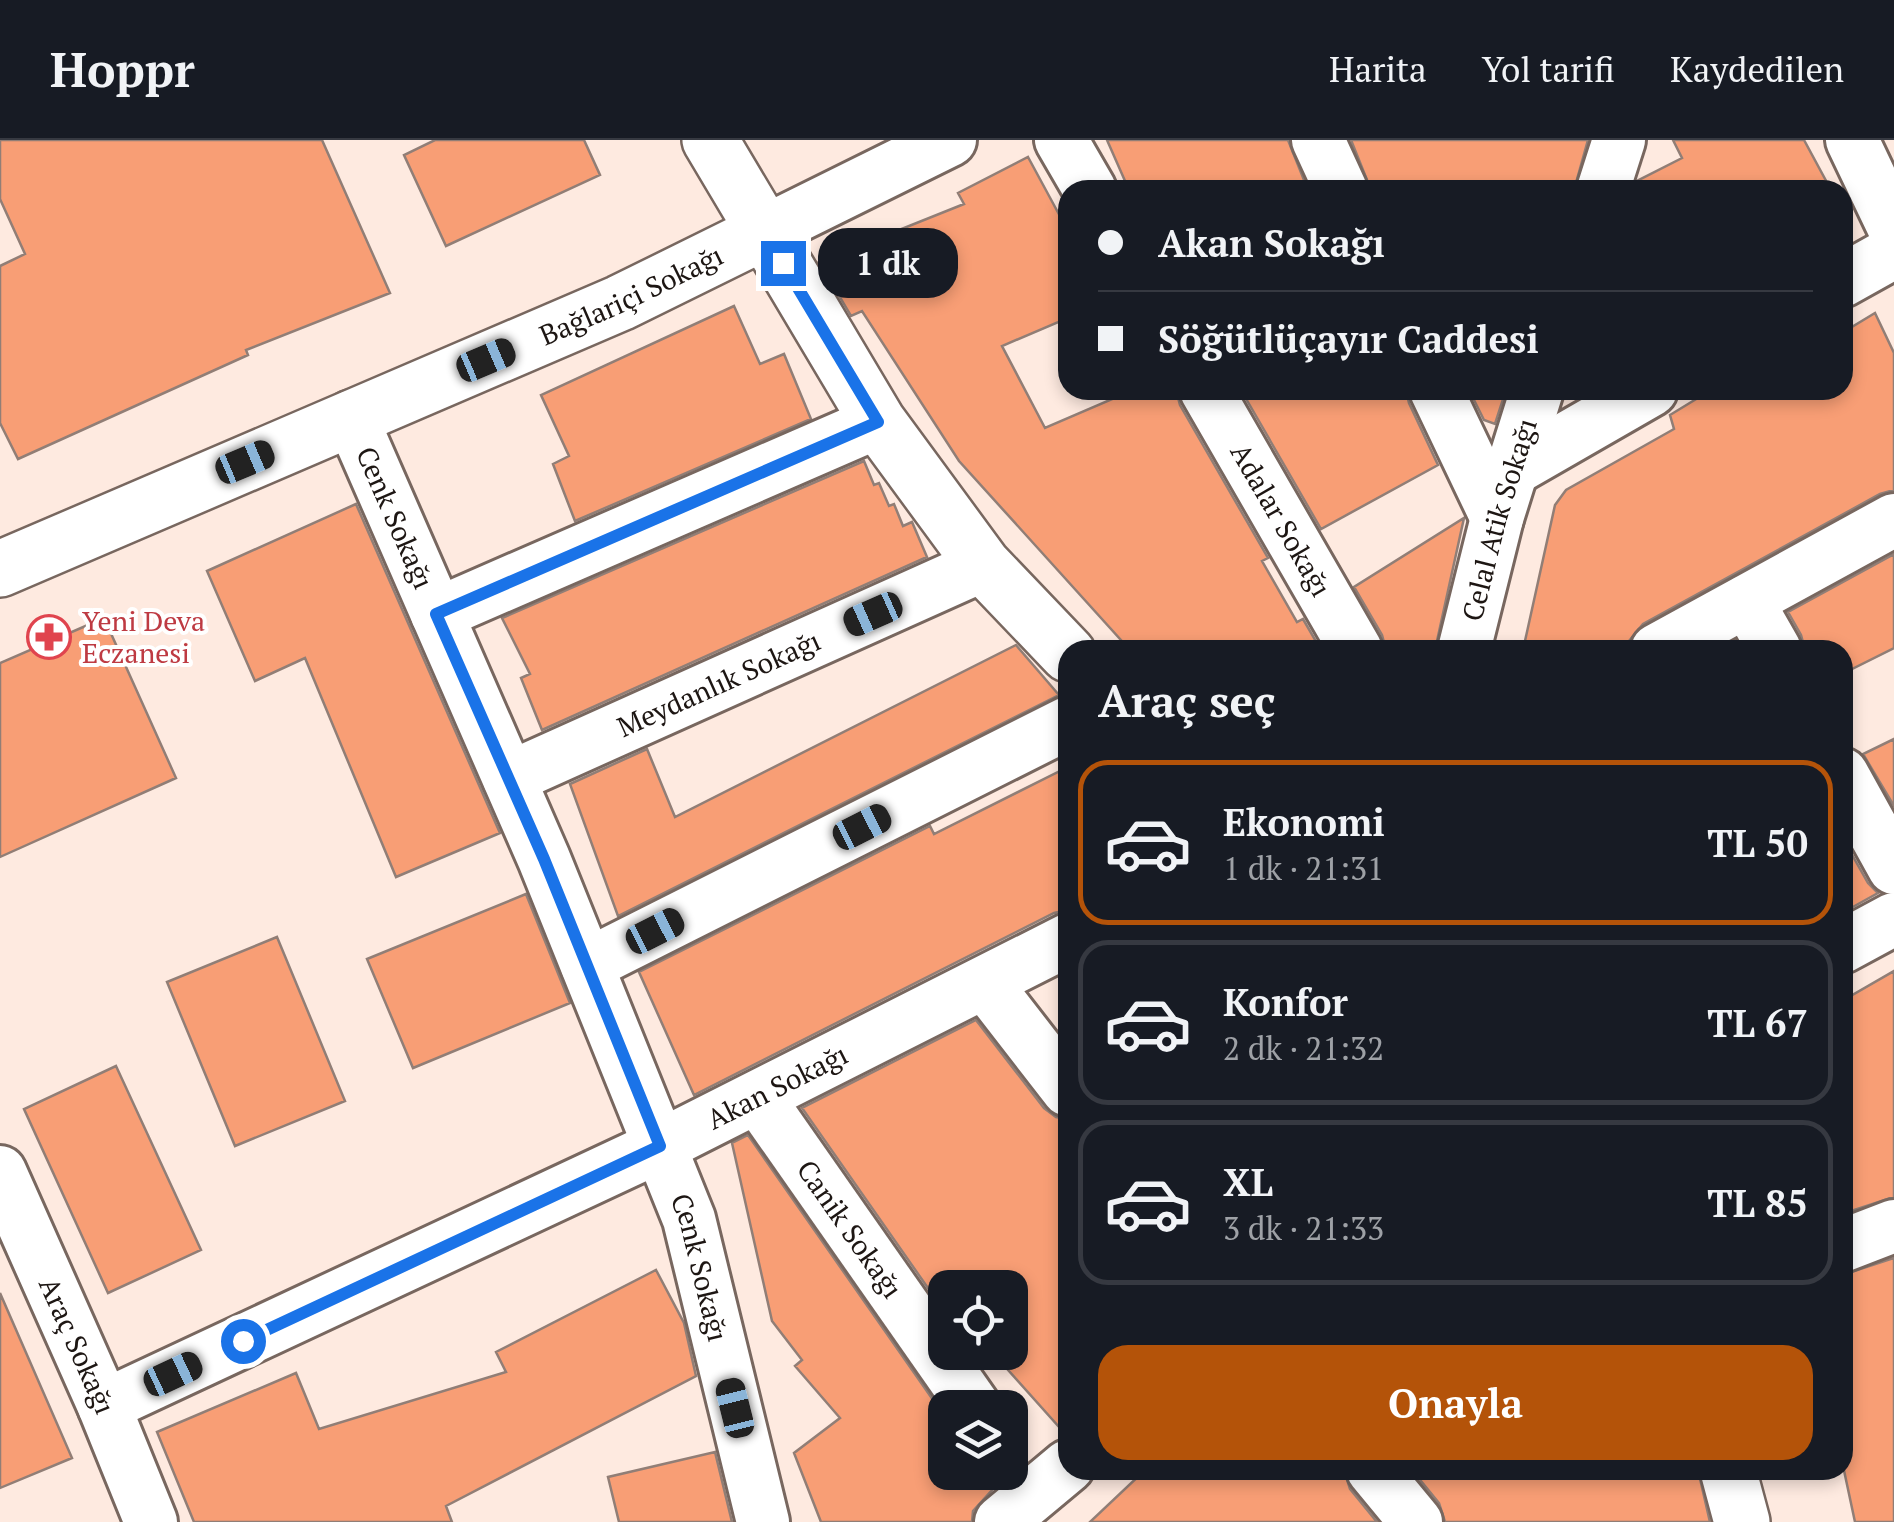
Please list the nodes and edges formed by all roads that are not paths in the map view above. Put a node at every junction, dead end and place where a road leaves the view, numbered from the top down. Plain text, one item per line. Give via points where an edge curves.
1 (710, 140) edge
2 (950, 140) edge
3 (1061, 140) edge
4 (1318, 140) edge
5 (1852, 140) edge
6 (1084, 180) edge
7 (1336, 180) edge
8 (1894, 228) edge
9 (764, 232) junction
10 (1894, 252) edge
11 (1853, 275) edge
12 (1212, 400) edge
13 (1442, 400) edge
14 (1534, 400) edge
15 (1637, 400) edge
16 (350, 417) junction
17 (878, 422) junction
18 (1503, 494) junction
19 (1894, 520) edge
20 (983, 566) junction
21 (0, 569) edge
22 (1748, 600) junction
23 (436, 614) junction
24 (1350, 640) edge
25 (1466, 640) edge
26 (1675, 640) edge
27 (1769, 640) edge
28 (1058, 644) edge
29 (1058, 728) edge
30 (509, 778) junction
31 (1853, 794) edge
32 (1894, 868) edge
33 (1894, 920) edge
34 (1853, 941) edge
35 (1058, 945) edge
36 (586, 966) junction
37 (985, 983) junction
38 (1058, 1077) edge
39 (758, 1098) junction
40 (660, 1146) junction
41 (0, 1172) edge
42 (1894, 1226) edge
43 (1853, 1242) edge
44 (962, 1390) edge
45 (104, 1406) junction
46 (1380, 1480) edge
47 (1731, 1480) edge
48 (151, 1522) edge
49 (762, 1522) edge
50 (1416, 1522) edge
51 (1742, 1522) edge

1 - 9 street
2 - 9 street
3 - 6 street
4 - 7 street
5 - 8 street
9 - 16 street, Bağlariçi Sokağı via 620,303
9 - 17 street
10 - 11 street
12 - 24 street, Adalar Sokağı
13 - 18 street
14 - 18 street, Celal Atik Sokağı
15 - 18 street
16 - 21 street, Bağlariçi Sokağı
16 - 23 street, Cenk Sokağı
17 - 20 street
17 - 23 street
18 - 25 street, Celal Atik Sokağı
19 - 22 street
20 - 28 street
20 - 30 street, Meydanlık Sokağı
22 - 26 street
22 - 27 street
23 - 30 street, Cenk Sokağı
29 - 36 street
30 - 36 street, Cenk Sokağı
31 - 32 street
33 - 34 street
35 - 37 street, Akan Sokağı
36 - 40 street, Cenk Sokağı
37 - 38 street
37 - 39 street, Akan Sokağı
39 - 40 street, Akan Sokağı
39 - 44 street, Canik Sokağı
40 - 45 street, Akan Sokağı
40 - 49 street, Cenk Sokağı via 689,1219
41 - 45 street, Araç Sokağı
42 - 43 street
45 - 48 street, Araç Sokağı
46 - 50 street
47 - 51 street

